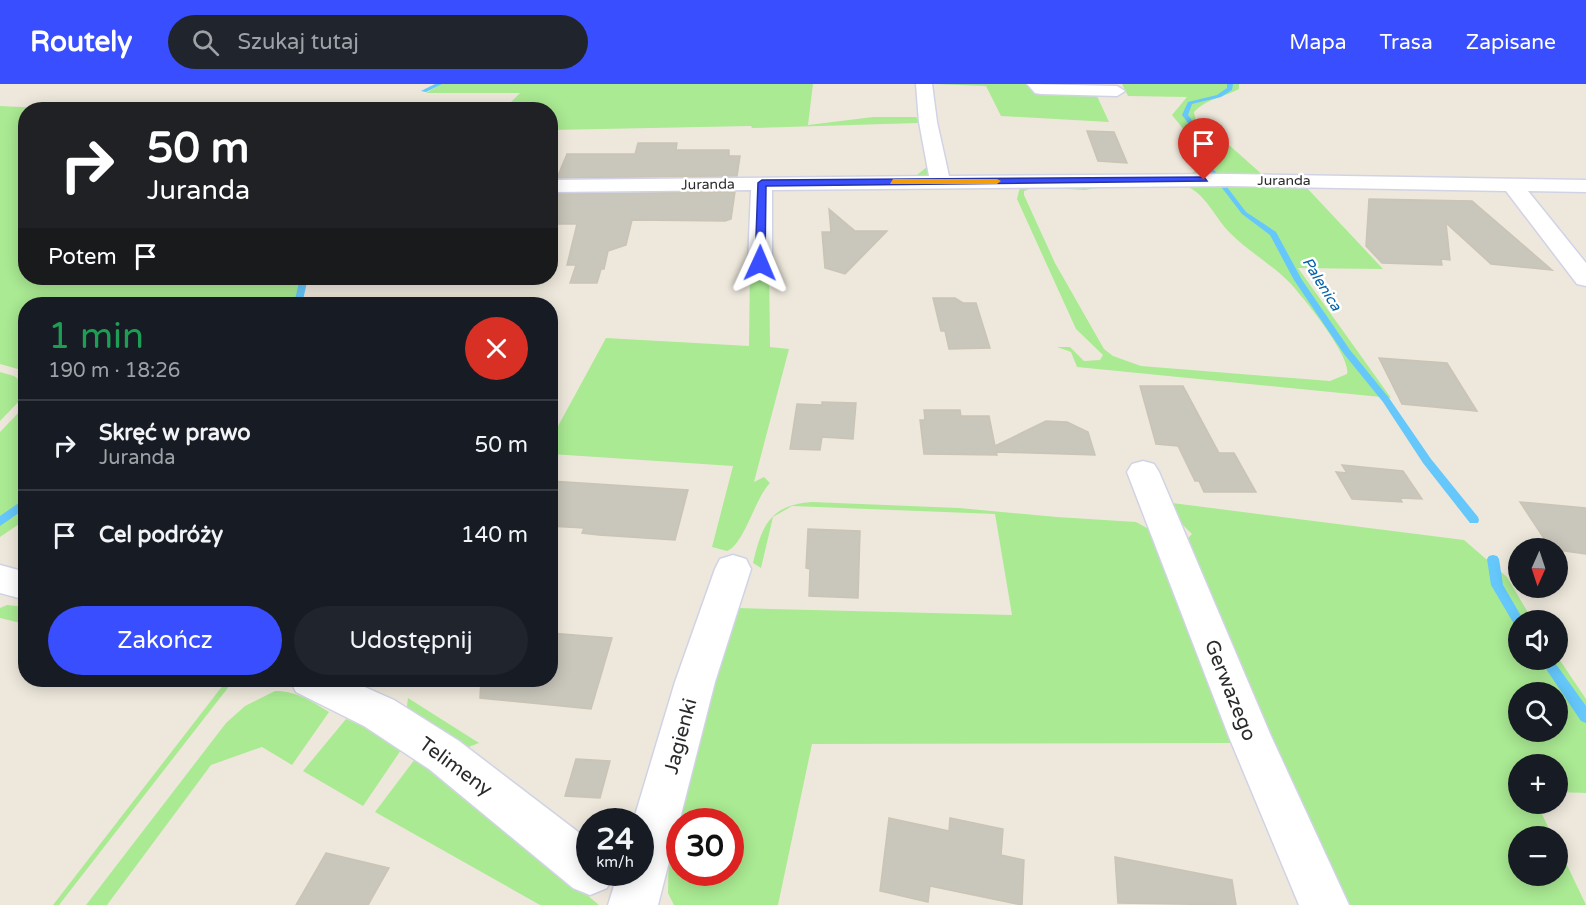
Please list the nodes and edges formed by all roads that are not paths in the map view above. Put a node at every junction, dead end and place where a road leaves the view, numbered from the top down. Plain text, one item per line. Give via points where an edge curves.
1 (924, 84) edge
2 (1035, 84) edge
3 (1117, 91) dead end
4 (940, 182) junction
5 (762, 183) junction
6 (558, 186) edge
7 (1513, 186) junction
8 (1586, 186) edge
9 (760, 263) dead end
10 (1586, 279) edge
11 (1143, 472) dead end
12 (733, 569) dead end
13 (0, 579) edge
14 (18, 584) edge
15 (325, 687) edge
16 (576, 860) edge
17 (609, 886) edge
18 (633, 905) edge
19 (1324, 905) edge

1 - 4 street
2 - 3 street via 1041,89
4 - 5 street, Juranda
4 - 7 street, Juranda via 1229,180
5 - 6 street, Juranda
5 - 9 street
7 - 8 street, Juranda
7 - 10 street
11 - 19 street, Gerwazego via 1250,737
12 - 18 street, Jagienki via 695,682
13 - 14 street
15 - 16 street, Telimeny via 379,713 444,755
17 - 18 street, Telimeny

